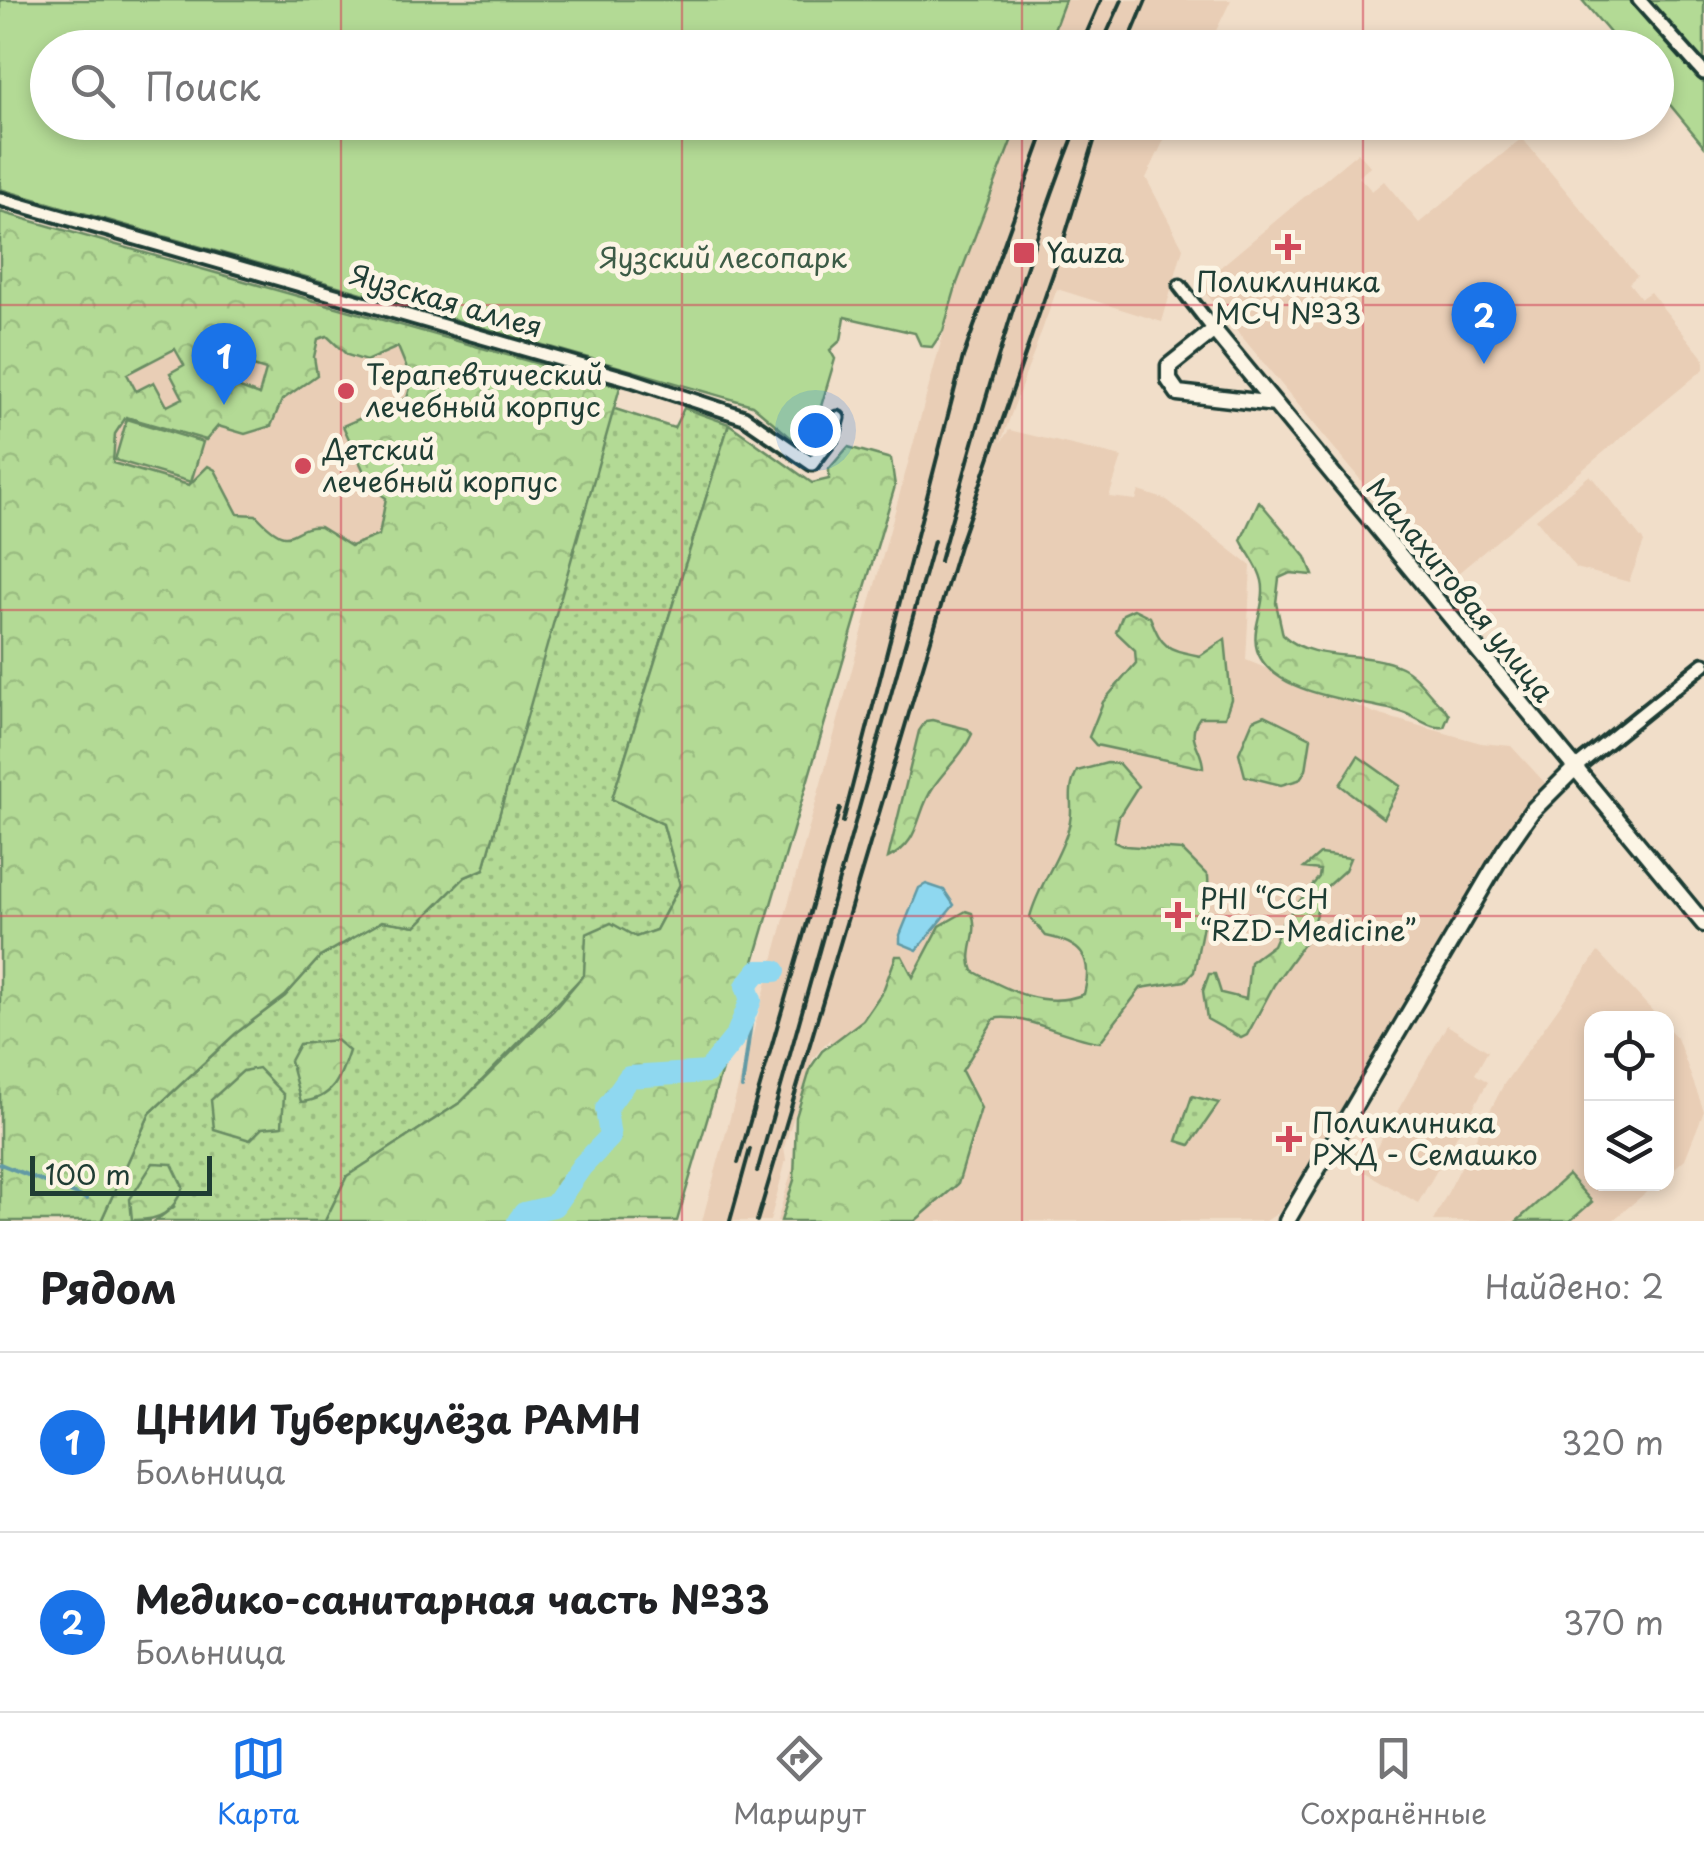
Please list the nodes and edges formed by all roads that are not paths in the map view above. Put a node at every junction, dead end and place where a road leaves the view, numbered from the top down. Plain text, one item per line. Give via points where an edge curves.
1 (1639, 0) edge
2 (1666, 30) edge
3 (1674, 39) edge
4 (1704, 73) edge
5 (0, 199) edge
6 (1180, 286) dead end
7 (1214, 330) junction
8 (1274, 404) junction
9 (838, 418) dead end
10 (1704, 664) edge
11 (1575, 768) junction
12 (1704, 924) edge
13 (1287, 1221) edge

1 - 2 street
3 - 4 street
5 - 9 street, Яузская аллея via 632,380 744,417 807,462 818,461
6 - 7 street, Малахитовая улица
7 - 8 street, Малахитовая улица
7 - 8 street via 1169,366 1178,393
8 - 11 street, Малахитовая улица
10 - 11 street
11 - 12 street, Малахитовая улица
11 - 13 street via 1504,852

